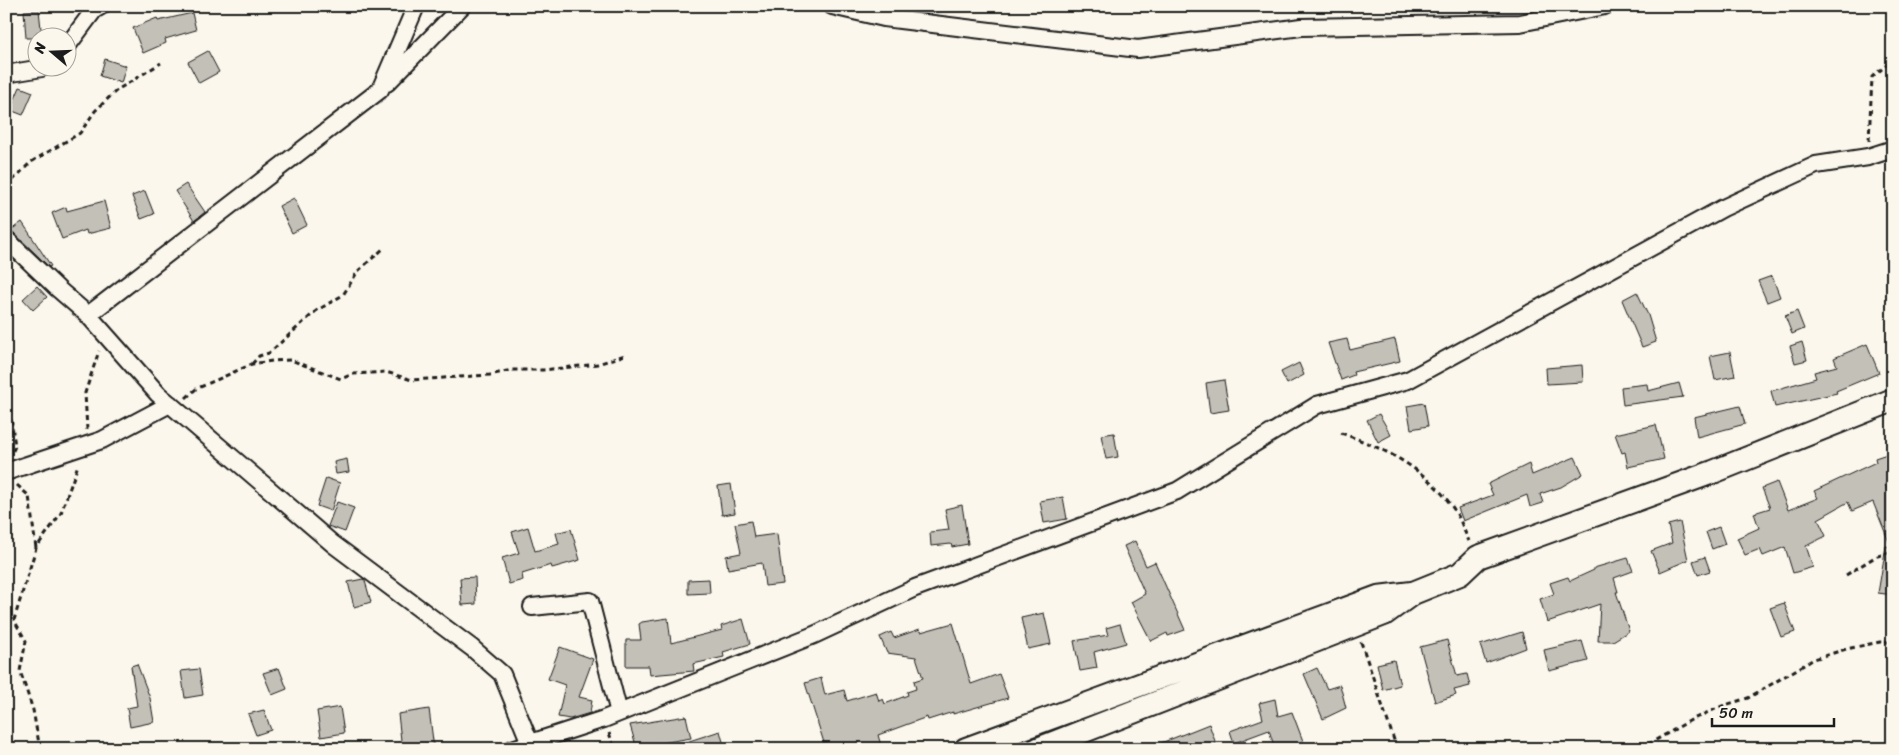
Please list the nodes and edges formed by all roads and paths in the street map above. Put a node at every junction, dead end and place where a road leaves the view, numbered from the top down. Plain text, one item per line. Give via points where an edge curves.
1 (416, 6) edge
2 (462, 6) edge
3 (832, 6) edge
4 (1605, 6) edge
5 (93, 8) edge
6 (78, 30) edge
7 (1893, 60) edge
8 (161, 63) dead end
9 (28, 70) edge
10 (6, 74) edge
11 (380, 90) junction
12 (1893, 149) edge
13 (1868, 156) junction
14 (6, 187) edge
15 (6, 238) edge
16 (383, 249) dead end
17 (88, 315) junction
18 (105, 334) junction
19 (625, 355) dead end
20 (252, 364) junction
21 (6, 384) edge
22 (1893, 400) edge
23 (170, 404) junction
24 (1341, 433) dead end
25 (86, 445) junction
26 (9, 471) edge
27 (36, 548) junction
28 (1893, 551) edge
29 (1478, 557) junction
30 (1846, 575) dead end
31 (1413, 593) junction
32 (532, 607) dead end
33 (1354, 626) junction
34 (1893, 642) edge
35 (619, 713) junction
36 (530, 743) junction
37 (40, 749) edge
38 (512, 749) edge
39 (966, 749) edge
40 (1038, 749) edge
41 (1397, 749) edge
42 (1442, 749) edge
43 (1468, 749) edge
44 (1640, 749) edge

1 - 11 street
2 - 11 street
3 - 4 street via 884,18 1138,50 1301,26 1520,23
5 - 6 street
7 - 13 path via 1872,77
8 - 14 path via 117,90 95,111 80,133 31,162
9 - 10 street
11 - 17 street
12 - 13 street
13 - 35 street via 1816,165 1723,208 1408,380 1317,405 1177,491 915,588 814,635
15 - 17 street
16 - 20 path via 358,271 343,295 316,312
17 - 18 street
18 - 23 street
18 - 25 path via 85,393
19 - 20 path via 598,364 574,367 412,380 386,372 353,374 341,379 291,360
20 - 23 path
21 - 26 path via 15,446
22 - 29 main road via 1713,472
23 - 25 street via 102,440
23 - 36 street via 334,544 502,674
24 - 29 path via 1410,464 1437,487 1458,516
25 - 26 street
25 - 27 path via 61,513
26 - 27 path via 29,496
27 - 37 path via 14,620 26,642 20,671 33,710
28 - 30 path via 1875,557
29 - 31 main road via 1460,574
31 - 33 main road via 1384,614
31 - 39 main road via 1378,597
32 - 35 street via 590,601
33 - 40 main road
33 - 41 path
34 - 44 path via 1846,649 1814,659 1748,698 1690,720
35 - 36 street
36 - 38 street
42 - 43 path via 1461,746

